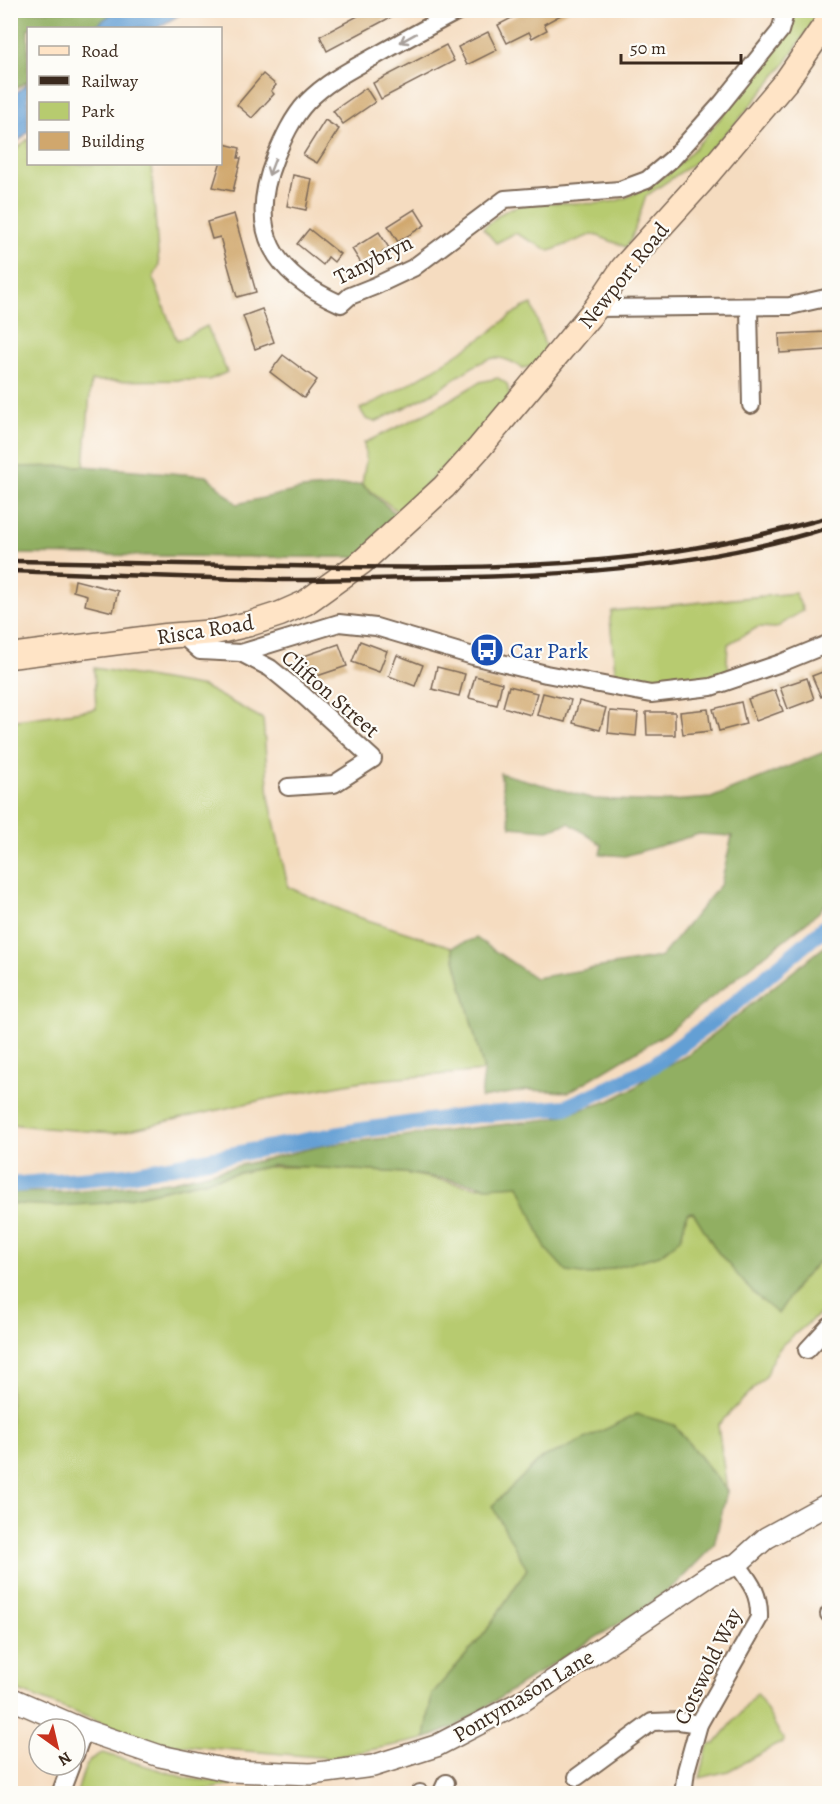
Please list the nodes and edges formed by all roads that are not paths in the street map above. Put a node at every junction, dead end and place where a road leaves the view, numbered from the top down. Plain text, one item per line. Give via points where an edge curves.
1 (460, 10) edge
2 (786, 10) edge
3 (830, 18) edge
4 (830, 297) edge
5 (596, 308) junction
6 (749, 308) junction
7 (751, 405) dead end
8 (405, 523) joint
9 (183, 636) junction
10 (830, 643) edge
11 (241, 653) junction
12 (10, 657) edge
13 (288, 787) dead end
14 (830, 1325) edge
15 (807, 1350) dead end
16 (830, 1503) edge
17 (737, 1564) junction
18 (10, 1698) edge
19 (54, 1717) edge
20 (699, 1724) junction
21 (87, 1731) edge
22 (66, 1777) edge
23 (577, 1777) dead end
24 (60, 1794) edge
25 (683, 1794) edge

1 -> 2 street, Tanybryn via 330,83 293,121 272,167 263,219 278,258 300,282 341,304 350,296 413,268 505,199 620,190 647,180 673,158 722,103 780,31
3 - 5 main road, Newport Road via 787,80 623,268
4 - 6 street via 790,306
5 - 6 street
5 - 8 main road, Newport Road via 473,455
6 - 7 street
8 - 9 main road, Risca Road via 362,562 305,603 249,624
9 - 11 street via 201,651
9 - 12 main road, Risca Road
10 - 11 street via 711,687 651,694 546,674 376,627 339,623
11 - 13 street, Clifton Street via 270,668 373,759 334,784
14 - 15 street
16 - 17 street, Pontymason Lane via 766,1538
17 - 20 street, Cotswold Way via 760,1602 759,1618
17 - 21 street, Pontymason Lane via 712,1574 512,1707 436,1746 373,1766 311,1773 232,1771 160,1756
18 - 19 street, Pontymason Lane
20 - 23 street via 652,1722
20 - 25 street, Cotswold Way
22 - 24 street

